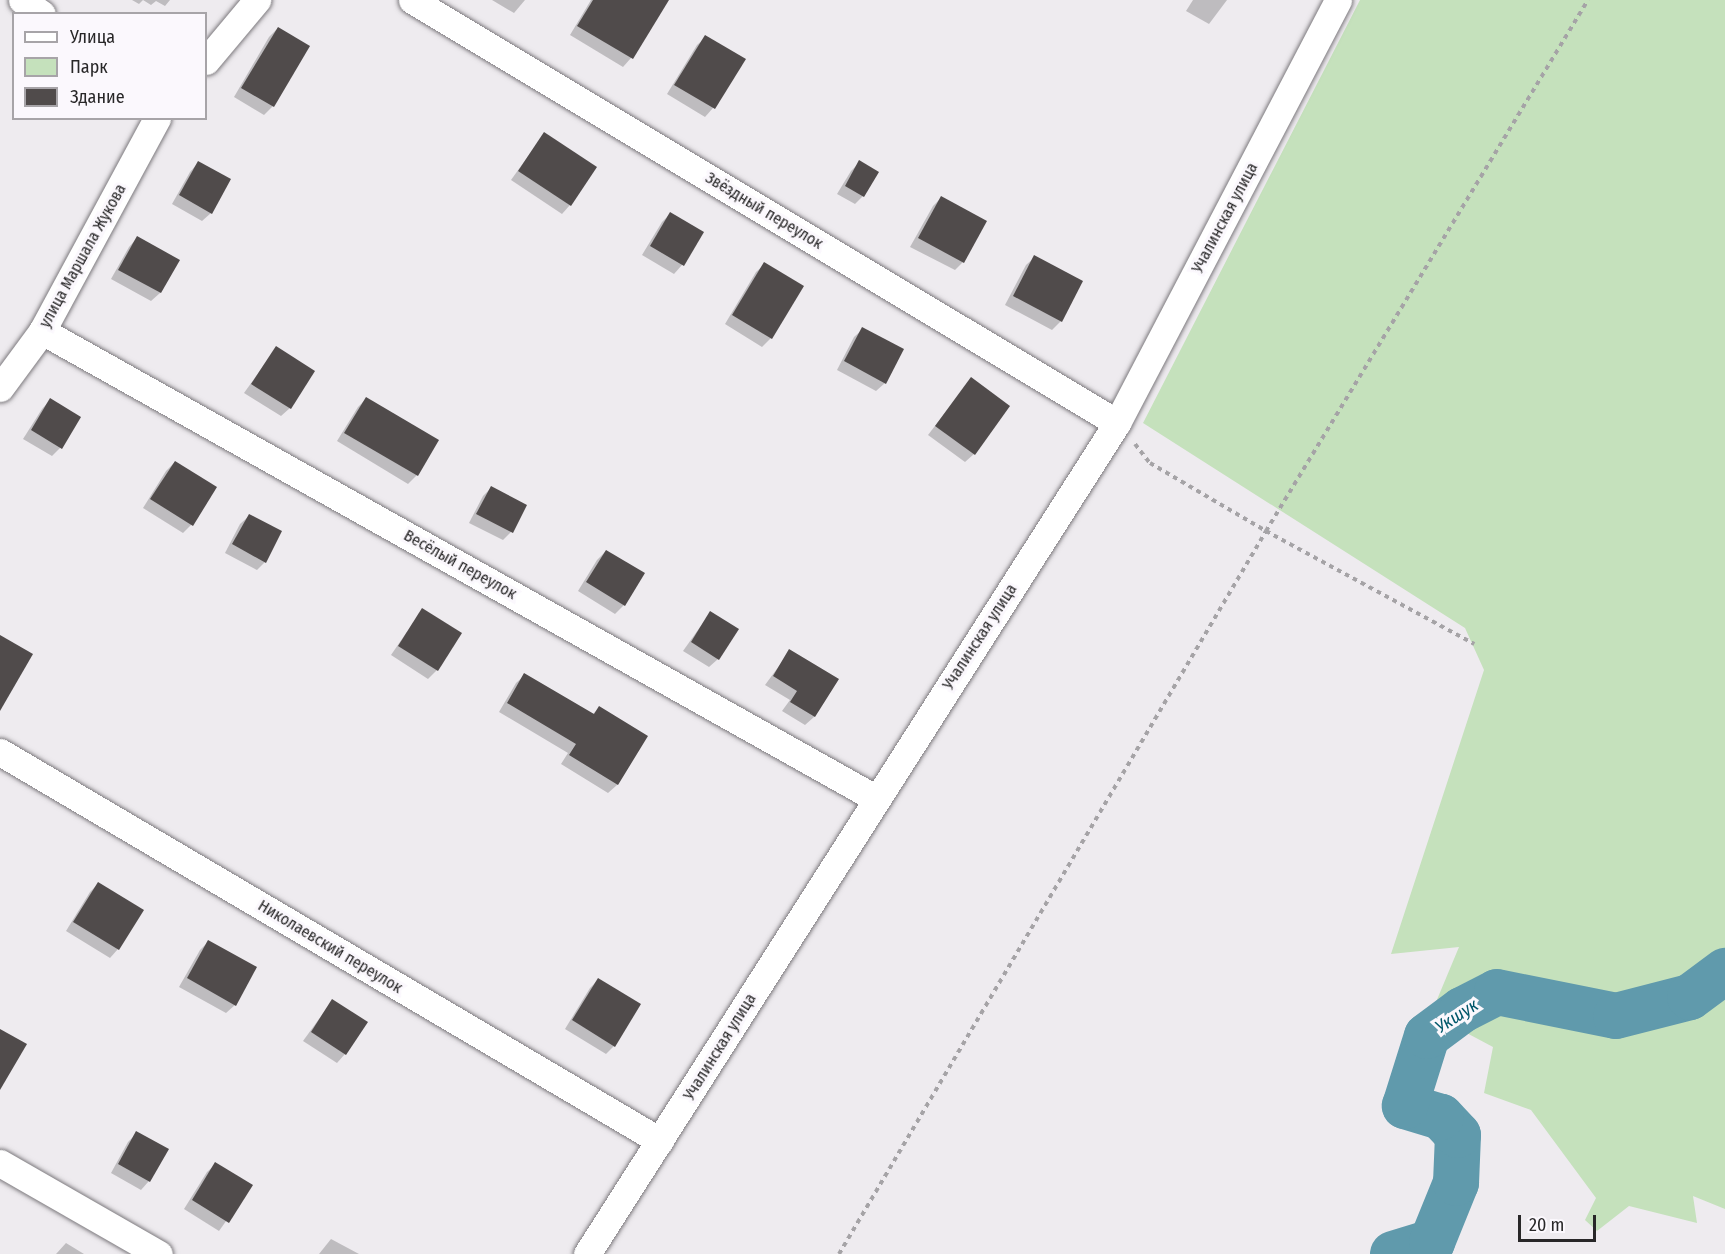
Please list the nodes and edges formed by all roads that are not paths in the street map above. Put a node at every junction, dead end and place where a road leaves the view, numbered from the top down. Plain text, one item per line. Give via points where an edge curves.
1 (22, 0) edge
2 (257, 0) edge
3 (412, 0) edge
4 (1335, 1) edge
5 (39, 12) edge
6 (207, 60) edge
7 (156, 120) edge
8 (42, 331) junction
9 (0, 388) edge
10 (1117, 423) junction
11 (0, 752) edge
12 (877, 799) junction
13 (660, 1141) junction
14 (0, 1163) edge
15 (159, 1254) edge
16 (587, 1254) edge

1 - 5 street
2 - 6 street
3 - 10 street, Звёздный переулок
4 - 10 street, Учалинская улица
7 - 8 street, улица Маршала Жукова
8 - 9 street, улица Маршала Жукова
8 - 12 street, Весёлый переулок
10 - 12 street, Учалинская улица
11 - 13 street, Николаевский переулок
12 - 13 street, Учалинская улица
13 - 16 street, Учалинская улица
14 - 15 street

